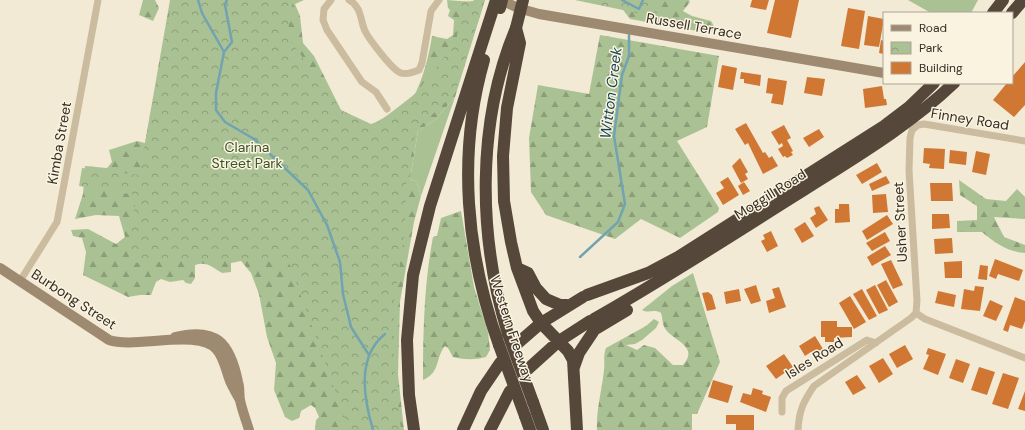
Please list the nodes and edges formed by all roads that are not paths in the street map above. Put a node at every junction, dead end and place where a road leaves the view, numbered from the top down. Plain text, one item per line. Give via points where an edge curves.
1 (98, 0) edge
2 (331, 0) edge
3 (349, 0) edge
4 (439, 0) edge
5 (496, 0) edge
6 (501, 0) edge
7 (523, 0) edge
8 (1003, 0) edge
9 (1023, 0) edge
10 (993, 12) edge
11 (1013, 13) edge
12 (492, 22) junction
13 (516, 28) junction
14 (883, 73) edge
15 (933, 84) edge
16 (953, 84) edge
17 (387, 109) dead end
18 (912, 130) joint
19 (1025, 141) edge
20 (420, 246) junction
21 (0, 268) edge
22 (517, 268) junction
23 (20, 281) junction
24 (567, 305) junction
25 (916, 313) junction
26 (541, 323) junction
27 (594, 325) junction
28 (559, 341) junction
29 (876, 343) junction
30 (512, 350) dead end
31 (1025, 358) edge
32 (500, 363) dead end
33 (574, 368) junction
34 (528, 369) dead end
35 (510, 391) dead end
36 (782, 412) dead end
37 (249, 430) edge
38 (414, 430) edge
39 (421, 430) edge
40 (463, 430) edge
41 (490, 430) edge
42 (530, 430) edge
43 (544, 430) edge
44 (577, 430) edge
45 (798, 430) edge

1 - 23 street, Kimba Street via 57,222
2 - 17 street via 324,9 323,20 326,30 362,82 376,92
3 - 4 street via 361,14 366,31 393,67 401,73 412,73 419,70 422,63 431,11
5 - 12 highway
6 - 12 highway, Western Freeway, bridge
6 - 14 main road, Russell Terrace via 539,14
7 - 13 highway, Western Freeway, bridge
8 - 10 highway
9 - 11 highway
12 - 20 highway via 433,198
12 - 42 highway, Western Freeway, bridge via 475,94 467,177 468,206 475,263 485,305
13 - 22 highway via 520,43 507,108 503,156 504,201
13 - 43 highway, Western Freeway, bridge via 509,44 494,107 485,190 490,254 497,294 508,334
15 - 24 highway, Moggill Road via 884,126 668,263
16 - 27 highway, Moggill Road via 867,150
18 - 19 street, Finney Road via 924,124
18 - 25 street, Usher Street via 910,170
20 - 38 highway via 413,275 408,322 409,395
20 - 39 highway via 414,316
21 - 23 main road, Burbong Street
22 - 24 highway via 528,273 536,288 549,301
22 - 26 highway via 530,306
23 - 37 main road, Burbong Street via 109,340 123,343 160,340 198,341 214,346 221,355 240,400
24 - 26 highway, Moggill Road
25 - 29 street, Isles Road
25 - 31 street via 925,319
26 - 28 highway
26 - 30 highway, Moggill Road
27 - 28 highway, Moggill Road
27 - 33 highway via 579,352
28 - 33 highway via 571,356
28 - 34 highway, Moggill Road
29 - 36 street, Isles Road via 867,340 786,391 782,398
29 - 45 street, Isles Road via 814,386 799,414
32 - 40 highway via 481,391
33 - 44 highway
35 - 41 highway

